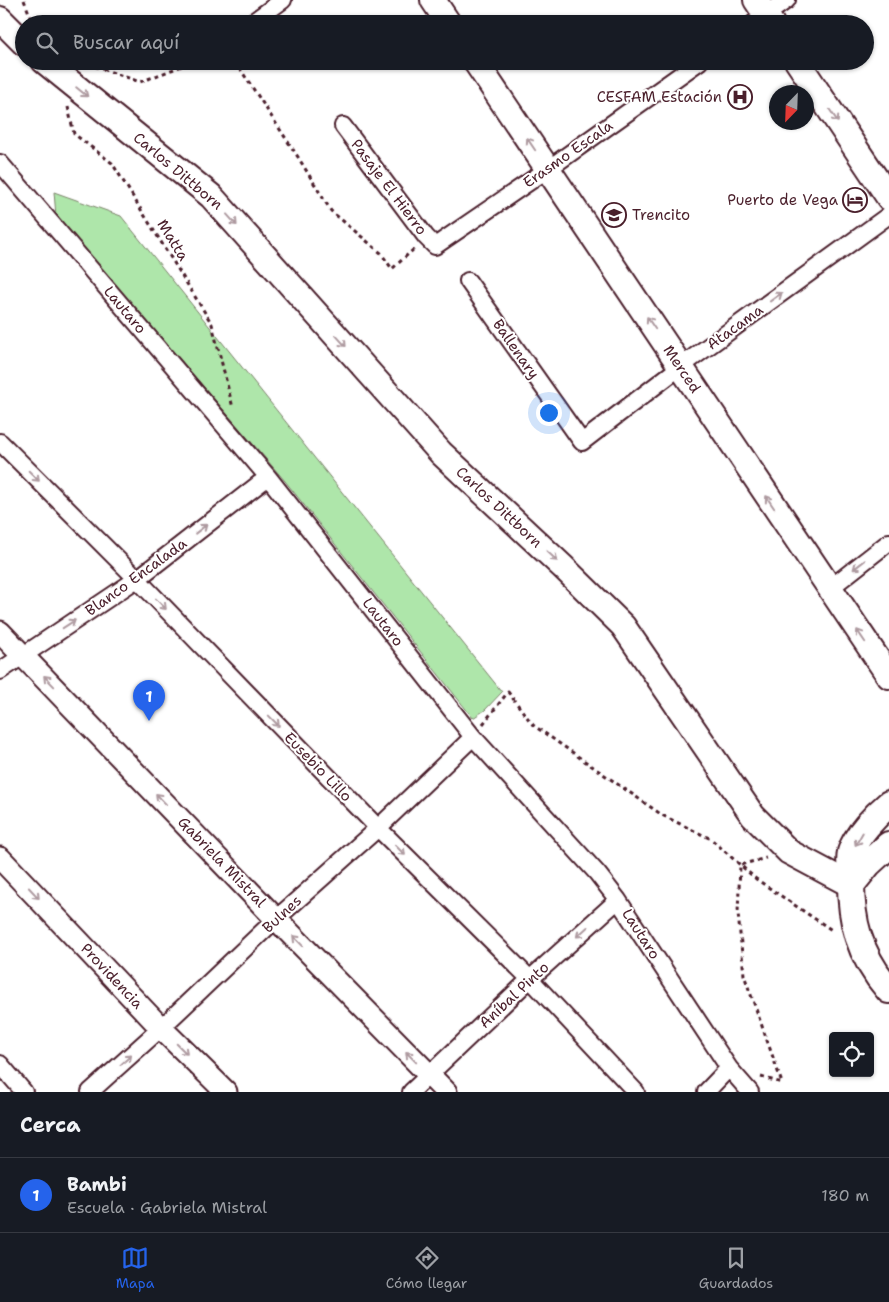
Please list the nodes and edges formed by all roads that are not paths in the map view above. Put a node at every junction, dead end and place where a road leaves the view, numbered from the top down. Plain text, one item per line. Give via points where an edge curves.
1 (283, 0) edge
2 (433, 0) edge
3 (786, 0) edge
4 (262, 15) edge
5 (443, 15) edge
6 (764, 15) edge
7 (0, 19) edge
8 (15, 26) edge
9 (66, 70) edge
10 (481, 70) edge
11 (687, 70) edge
12 (803, 70) edge
13 (343, 126) dead end
14 (548, 169) junction
15 (2, 170) edge
16 (889, 198) edge
17 (889, 215) edge
18 (430, 242) joint
19 (468, 281) dead end
20 (680, 367) junction
21 (0, 442) edge
22 (582, 442) joint
23 (268, 477) junction
24 (889, 542) edge
25 (137, 580) junction
26 (829, 589) junction
27 (0, 632) edge
28 (23, 654) junction
29 (0, 671) edge
30 (889, 676) edge
31 (473, 737) junction
32 (889, 804) edge
33 (378, 828) junction
34 (889, 845) edge
35 (0, 858) edge
36 (851, 885) junction
37 (618, 900) junction
38 (276, 919) junction
39 (530, 979) junction
40 (889, 990) edge
41 (161, 1028) junction
42 (0, 1064) edge
43 (729, 1068) junction
44 (428, 1074) junction
45 (24, 1092) edge
46 (90, 1092) edge
47 (226, 1092) edge
48 (410, 1092) edge
49 (446, 1092) edge
50 (636, 1092) edge
51 (706, 1092) edge
52 (750, 1092) edge

1 - 4 street
2 - 5 main road
3 - 6 street
7 - 8 main road
9 -> 36 main road, Carlos Dittborn via 211,196 441,453 623,626 753,816 789,852
14 -> 10 main road, Merced
11 - 14 street, Erasmo Escala
12 -> 16 main road
13 - 18 street, Pasaje El Hierro
14 - 18 street, Erasmo Escala
20 -> 14 main road, Merced
15 - 23 street, Lautaro
20 -> 17 street, Atacama
19 - 22 street, Ballenary
20 - 22 street, Atacama
26 -> 20 main road, Merced
21 -> 25 street, Eusebio Lillo
25 -> 23 street, Blanco Encalada
23 - 31 street, Lautaro
24 -> 26 street
28 -> 25 street, Blanco Encalada
25 -> 33 street, Eusebio Lillo
30 -> 26 main road, Merced
27 - 28 street, Gabriela Mistral
28 - 29 street, Blanco Encalada
38 -> 28 street, Gabriela Mistral
31 - 33 street, Bulnes
31 - 37 street, Lautaro
32 -> 36 main road via 874,816 851,852
33 - 38 street, Bulnes
33 -> 39 street, Eusebio Lillo
34 - 36 main road
35 -> 41 street, Providencia
36 - 40 main road via 853,919 863,951
37 -> 39 street, Aníbal Pinto
37 - 43 street, Lautaro
38 - 41 street, Bulnes
44 -> 38 street, Gabriela Mistral
39 - 44 street, Aníbal Pinto
39 - 50 street, Eusebio Lillo
46 -> 41 street, Bulnes
41 -> 47 street, Providencia
42 - 45 street
43 - 51 street
43 - 52 street, Lautaro
44 - 48 street, Aníbal Pinto
44 - 49 street, Gabriela Mistral

